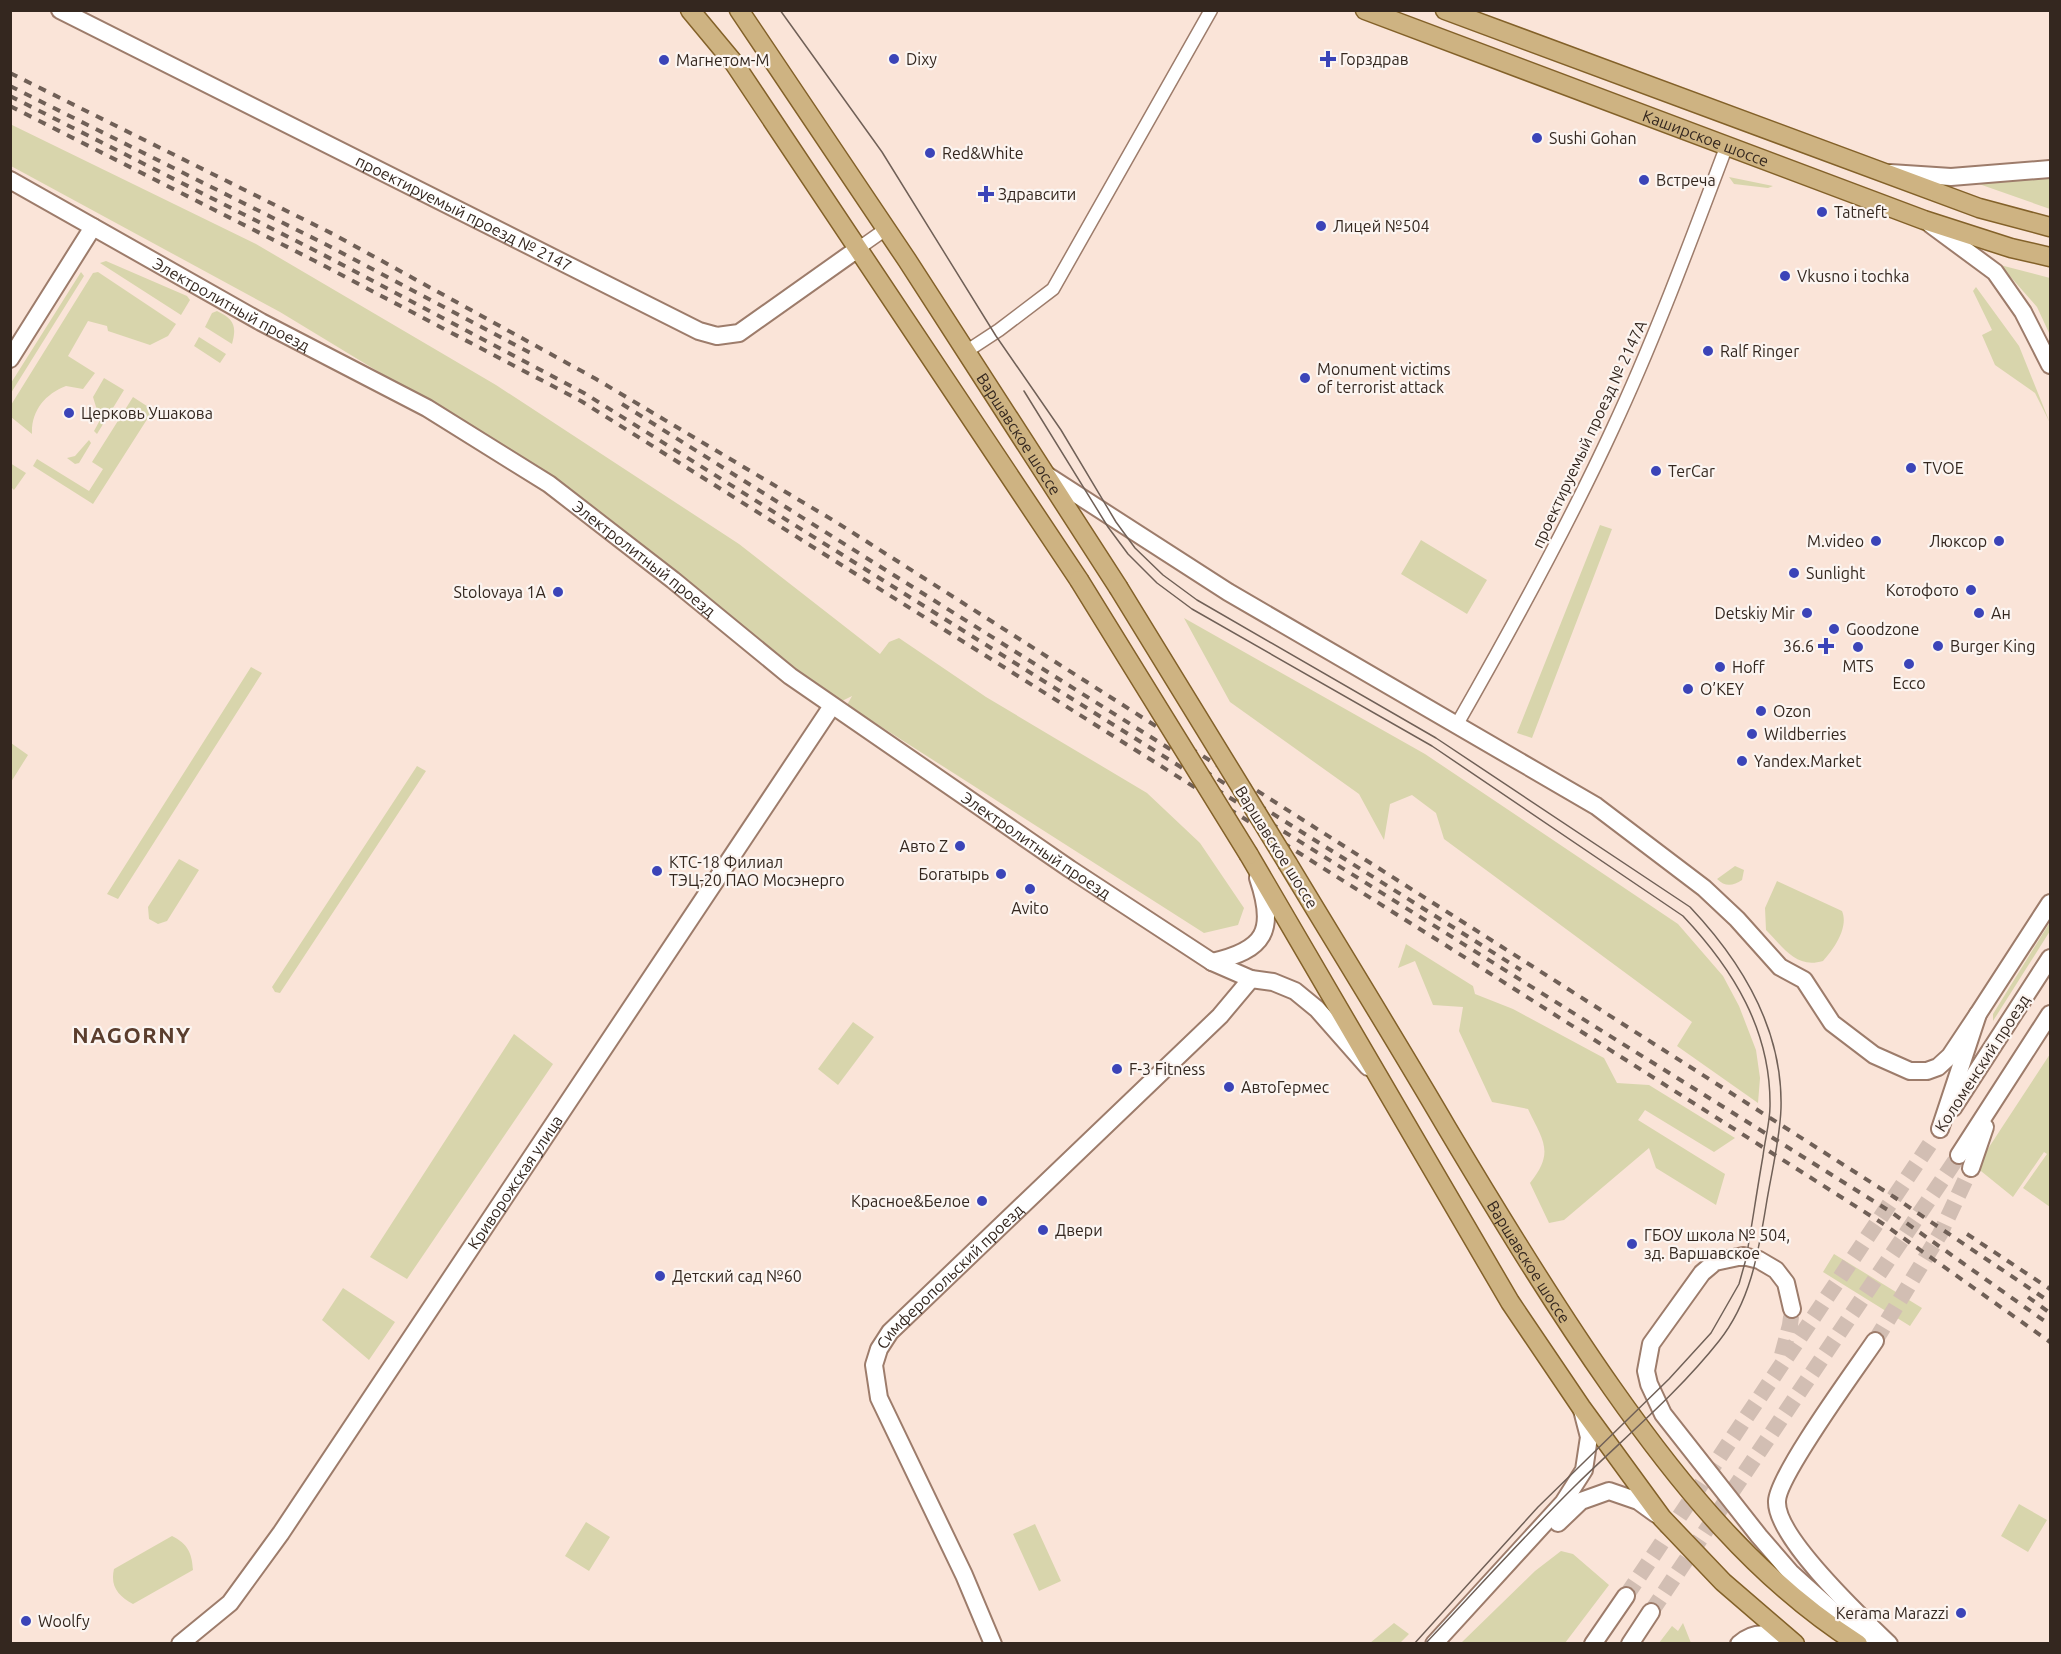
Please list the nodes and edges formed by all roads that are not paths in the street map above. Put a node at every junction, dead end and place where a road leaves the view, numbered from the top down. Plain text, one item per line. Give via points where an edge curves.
1 (60, 10) edge
2 (690, 10) edge
3 (740, 10) edge
4 (1211, 10) edge
5 (1365, 10) edge
6 (1445, 10) edge
7 (749, 19) edge
8 (1727, 145) junction
9 (2050, 168) edge
10 (1879, 172) junction
11 (10, 180) edge
12 (1924, 220) junction
13 (93, 227) junction
14 (2050, 227) edge
15 (886, 229) junction
16 (859, 248) junction
17 (2050, 257) edge
18 (967, 351) junction
19 (10, 359) edge
20 (2050, 365) edge
21 (1048, 476) junction
22 (832, 706) junction
23 (1456, 726) junction
24 (1250, 858) junction
25 (2050, 903) edge
26 (2050, 958) edge
27 (1212, 962) junction
28 (1251, 979) junction
29 (1978, 1014) junction
30 (2050, 1014) edge
31 (1386, 1088) junction
32 (1993, 1104) junction
33 (1959, 1155) tunnel mouth
34 (1971, 1168) tunnel mouth
35 (1792, 1309) tunnel mouth
36 (1875, 1341) tunnel mouth
37 (1581, 1407) junction
38 (1662, 1518) junction
39 (1626, 1596) tunnel mouth
40 (1651, 1612) tunnel mouth
41 (180, 1644) edge
42 (993, 1644) edge
43 (1434, 1644) edge
44 (1448, 1644) edge
45 (1593, 1644) edge
46 (1630, 1644) edge
47 (1738, 1644) edge
48 (1793, 1644) edge
49 (1858, 1644) edge
50 (1870, 1644) edge
51 (1889, 1644) edge

1 - 16 street, проектируемый проезд № 2147 via 699,331 717,336 739,333
2 - 16 main road, Варшавское шоссе via 734,63
3 - 7 main road, Варшавское шоссе
4 - 18 street via 1053,289
5 - 8 main road, Каширское шоссе
6 - 10 main road, Каширское шоссе
7 - 15 main road, Варшавское шоссе
8 - 12 main road, Каширское шоссе
8 - 23 street, проектируемый проезд № 2147А via 1614,426 1545,570
9 - 10 street via 1951,177
10 - 14 main road, Каширское шоссе via 1979,208
11 - 13 street, Электролитный проезд
12 - 17 main road, Каширское шоссе
12 - 20 street via 1995,273 2023,312
13 - 19 street
13 - 22 street, Электролитный проезд via 261,322 427,408 549,484
15 - 16 street
15 - 18 main road, Варшавское шоссе
16 - 24 main road, Варшавское шоссе, bridge via 1079,580
18 - 21 main road, Варшавское шоссе
21 - 23 street via 1228,592
21 - 49 main road, Варшавское шоссе, bridge via 1394,1038 1526,1261 1659,1455 1743,1551 1791,1595
22 - 27 street, Электролитный проезд
22 - 41 street, Криворожская улица via 281,1533 231,1603
23 - 29 street via 1623,825 1704,888 1780,967 1803,980 1823,1013 1850,1039 1894,1066 1910,1071 1938,1066 1950,1056
24 - 27 street via 1264,897 1263,933 1255,946 1244,953
24 - 31 main road, Варшавское шоссе
25 - 29 street
26 - 29 street, Коломенский проезд via 1937,1133
27 - 28 street, Электролитный проезд
28 - 31 street, Электролитный проезд via 1284,986 1317,1009
28 - 42 street, Симферопольский проезд via 1220,1016 890,1332 879,1349 874,1365 879,1398
30 - 32 street, Коломенский проезд
31 - 37 main road, Варшавское шоссе via 1510,1302
32 - 33 street, Коломенский проезд
32 - 34 street
35 - 50 street via 1786,1283 1776,1270 1743,1256 1715,1262 1702,1273 1651,1344 1646,1371 1649,1384 1663,1414 1759,1536 1791,1573
36 - 51 street via 1789,1471 1777,1502 1779,1517 1788,1533 1838,1595
37 - 38 main road, Варшавское шоссе
37 - 43 street via 1589,1437 1584,1470 1563,1503
38 - 44 street via 1638,1501 1609,1491 1581,1501
38 - 48 main road, Варшавское шоссе via 1723,1582
39 - 45 street
40 - 46 street
47 - 48 street via 1756,1634 1769,1633

